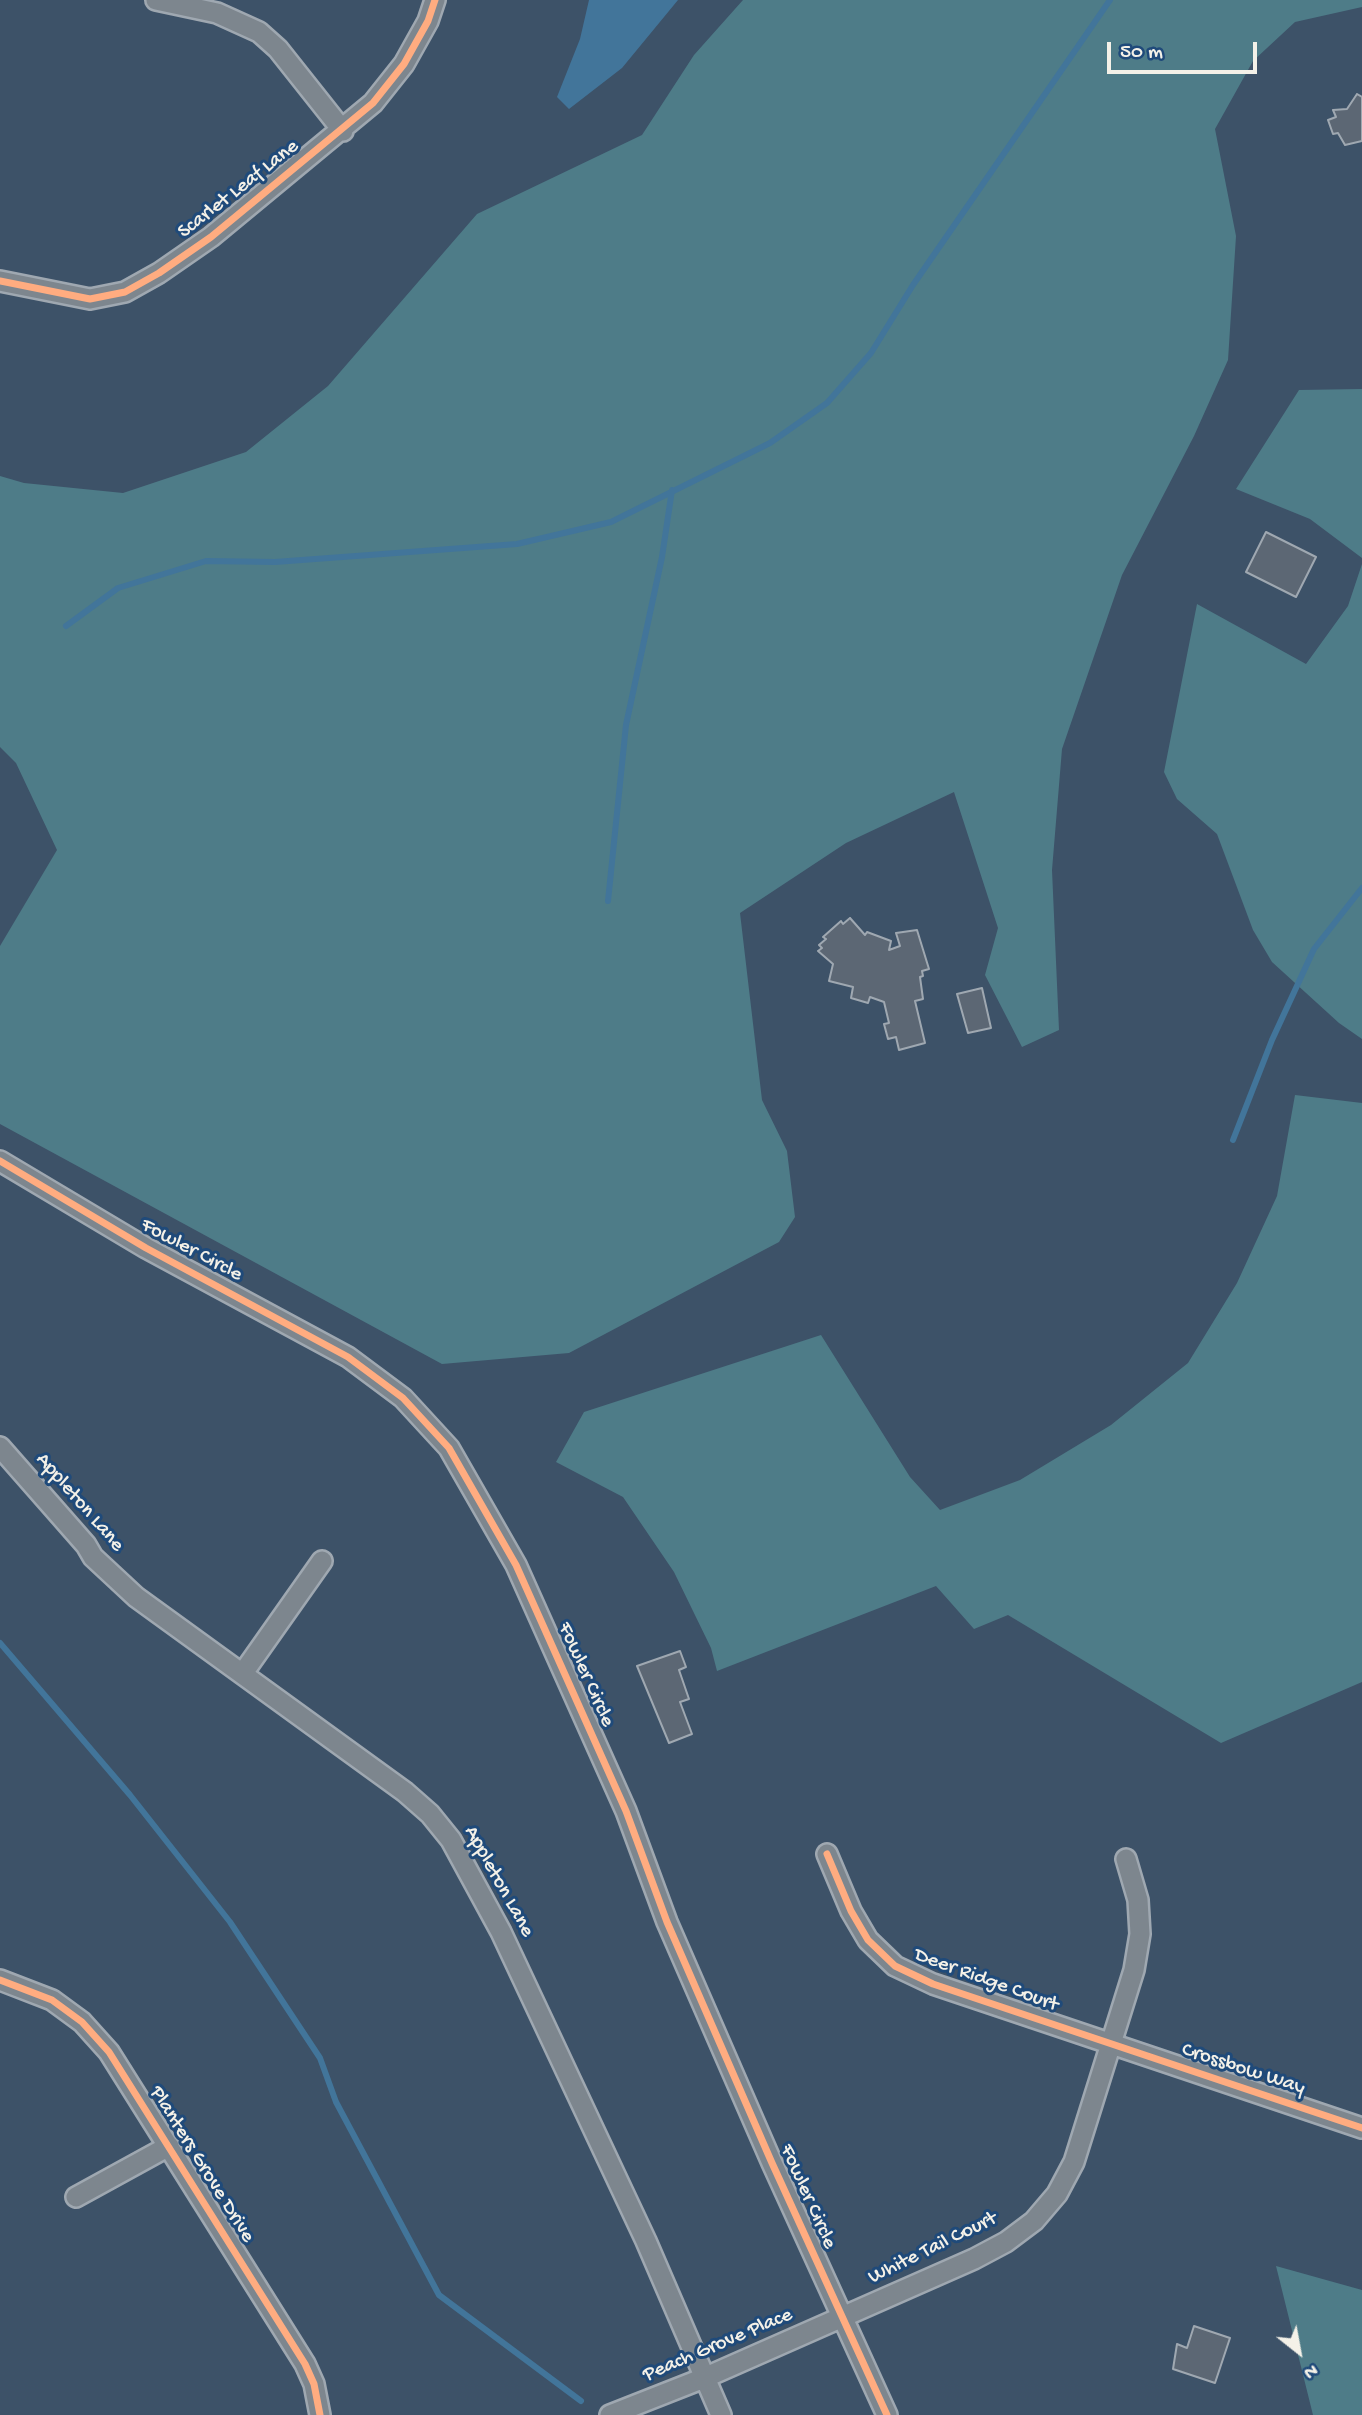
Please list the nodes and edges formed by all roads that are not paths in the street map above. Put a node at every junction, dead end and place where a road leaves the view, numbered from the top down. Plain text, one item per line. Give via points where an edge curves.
1 (156, 0) edge
2 (435, 0) edge
3 (343, 131) junction
4 (0, 281) edge
5 (0, 1161) edge
6 (0, 1447) edge
7 (321, 1561) dead end
8 (243, 1673) junction
9 (827, 1854) dead end
10 (1126, 1859) dead end
11 (0, 1980) edge
12 (1112, 2045) junction
13 (1362, 2128) edge
14 (169, 2146) junction
15 (76, 2197) dead end
16 (842, 2317) junction
17 (704, 2378) junction
18 (320, 2415) edge
19 (610, 2415) edge
20 (722, 2415) edge
21 (887, 2415) edge

1 - 3 street via 217,13 259,32
2 - 3 street, Scarlet Leaf Lane via 391,84
3 - 4 street, Scarlet Leaf Lane via 211,237 125,292 90,299
5 - 16 street, Fowler Circle via 146,1248 348,1357 402,1398 449,1448 522,1578
6 - 8 street, Appleton Lane via 93,1557 161,1616
7 - 8 street
8 - 17 street, Appleton Lane via 405,1792 451,1840 501,1932 652,2253
9 - 12 street, Deer Ridge Court via 868,1940 895,1966 933,1984
10 - 12 street, White Tail Court via 1138,1900 1140,1934
11 - 14 street, Planters Grove Drive via 52,2000 82,2022 108,2052
12 - 13 street, Crossbow Way
12 - 16 street, White Tail Court via 1074,2162 1034,2221 974,2259
14 - 15 street
14 - 18 street, Planters Grove Drive via 304,2364 314,2384
16 - 17 street, Peach Grove Place
16 - 21 street, Fowler Circle
17 - 19 street, Peach Grove Place
17 - 20 street, Appleton Lane

